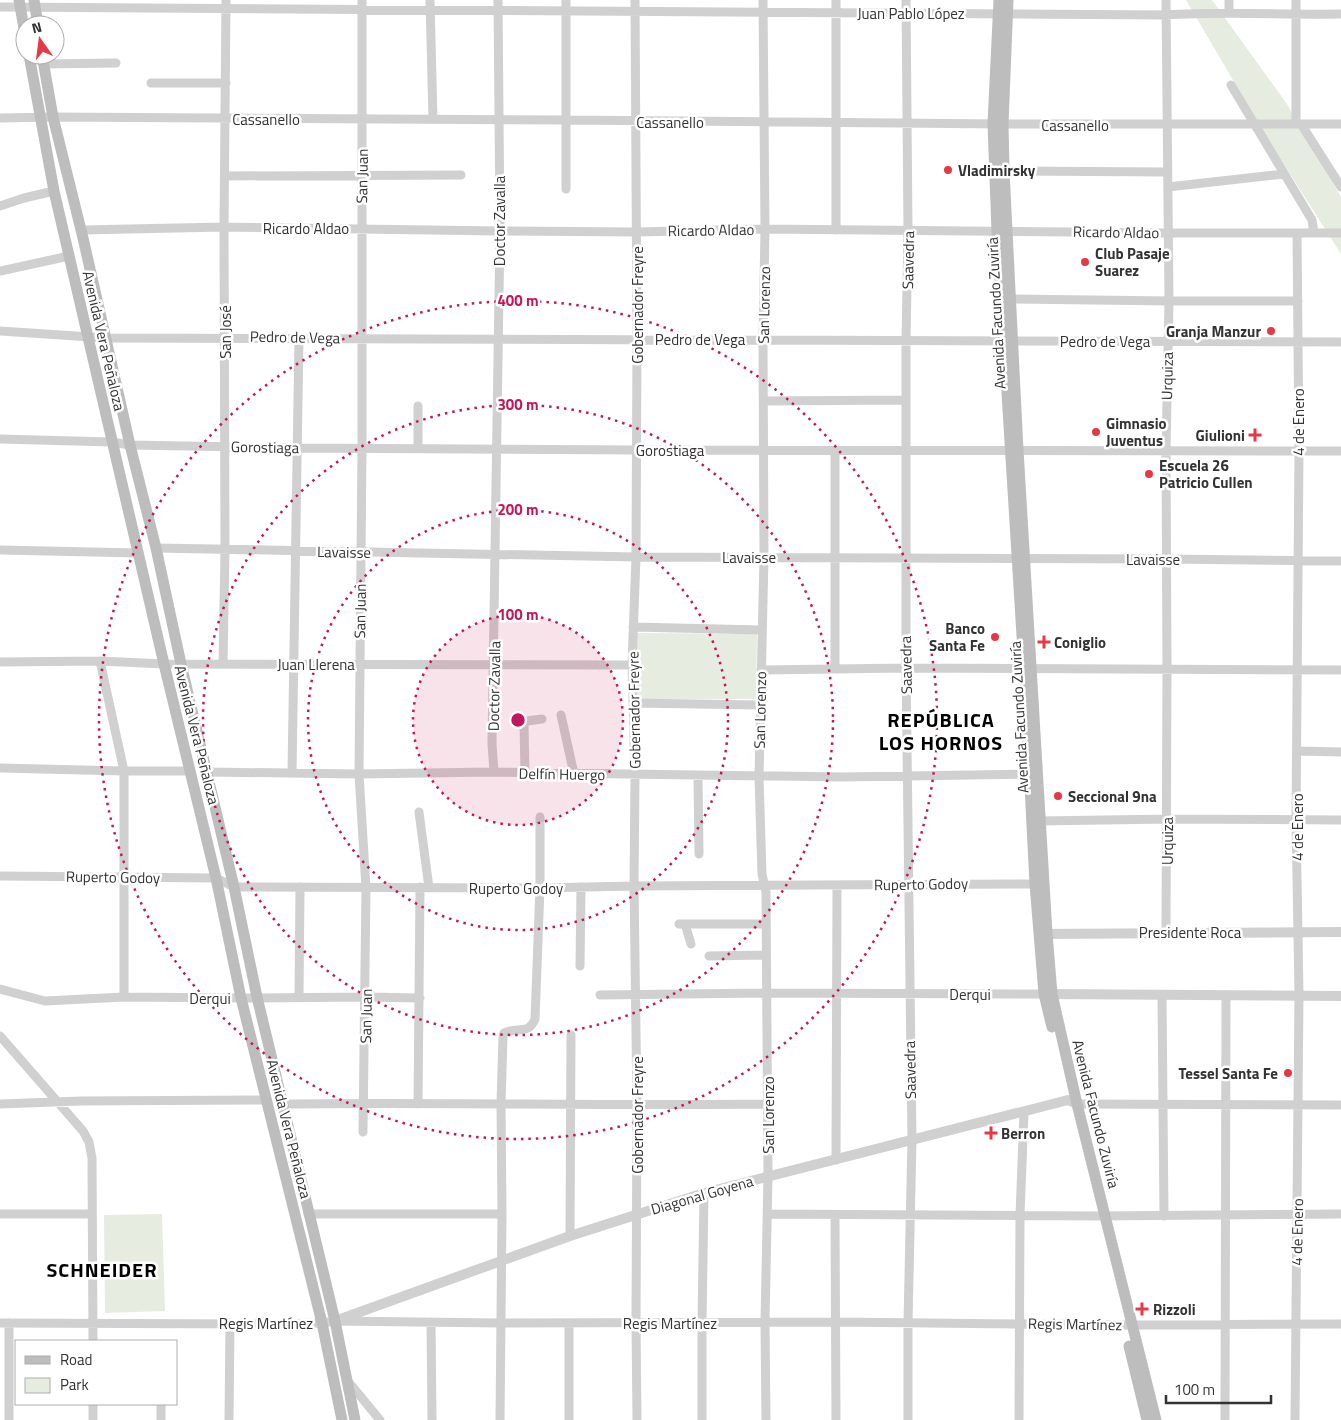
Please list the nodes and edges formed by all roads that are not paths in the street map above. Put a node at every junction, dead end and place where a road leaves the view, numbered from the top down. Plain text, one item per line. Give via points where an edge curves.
1 (362, 0) edge
2 (430, 0) edge
3 (498, 0) edge
4 (566, 0) edge
5 (634, 0) edge
6 (762, 0) edge
7 (836, 0) edge
8 (906, 0) edge
9 (999, 0) edge
10 (1008, 0) edge
11 (1166, 0) edge
12 (1229, 0) edge
13 (1296, 0) edge
14 (20, 4) edge
15 (34, 4) edge
16 (90, 4) edge
17 (226, 5) edge
18 (0, 7) edge
19 (362, 10) junction
20 (430, 10) junction
21 (498, 10) junction
22 (566, 10) junction
23 (634, 11) junction
24 (762, 12) junction
25 (1229, 12) junction
26 (836, 13) junction
27 (906, 13) junction
28 (1003, 13) junction
29 (1166, 14) junction
30 (1341, 14) edge
31 (1296, 15) junction
32 (65, 60) edge
33 (116, 63) dead end
34 (31, 65) edge
35 (44, 65) edge
36 (151, 83) dead end
37 (226, 83) junction
38 (1231, 85) dead end
39 (39, 117) junction
40 (53, 117) junction
41 (0, 118) edge
42 (226, 118) junction
43 (362, 119) junction
44 (433, 119) junction
45 (566, 120) junction
46 (498, 121) junction
47 (636, 122) junction
48 (764, 122) junction
49 (835, 122) junction
50 (908, 122) junction
51 (998, 124) junction
52 (1299, 124) junction
53 (1341, 124) edge
54 (1166, 125) junction
55 (1255, 125) junction
56 (1004, 171) junction
57 (1167, 172) junction
58 (1284, 174) junction
59 (362, 175) junction
60 (460, 175) dead end
61 (225, 176) junction
62 (1168, 187) junction
63 (1341, 187) edge
64 (566, 189) dead end
65 (54, 191) junction
66 (0, 206) edge
67 (224, 227) junction
68 (361, 228) junction
69 (765, 229) junction
70 (81, 230) junction
71 (836, 230) junction
72 (500, 231) junction
73 (908, 231) junction
74 (1002, 231) junction
75 (637, 232) junction
76 (1168, 233) junction
77 (1297, 233) junction
78 (1314, 233) junction
79 (1341, 233) edge
80 (69, 256) junction
81 (0, 271) edge
82 (1010, 299) junction
83 (1169, 301) junction
84 (1298, 301) junction
85 (0, 331) edge
86 (87, 335) junction
87 (225, 337) junction
88 (299, 337) junction
89 (106, 338) junction
90 (362, 338) junction
91 (498, 339) junction
92 (763, 339) junction
93 (637, 340) junction
94 (906, 341) junction
95 (1008, 341) junction
96 (1168, 341) junction
97 (1298, 341) junction
98 (1341, 342) edge
99 (906, 400) junction
100 (764, 402) junction
101 (418, 406) dead end
102 (0, 439) edge
103 (112, 442) junction
104 (130, 445) junction
105 (224, 447) junction
106 (298, 448) junction
107 (362, 448) junction
108 (418, 448) junction
109 (497, 449) junction
110 (637, 450) junction
111 (764, 450) junction
112 (835, 450) junction
113 (906, 450) junction
114 (1014, 450) junction
115 (1166, 450) junction
116 (1341, 450) edge
117 (1299, 451) junction
118 (156, 548) junction
119 (0, 550) edge
120 (225, 550) junction
121 (296, 552) junction
122 (139, 553) junction
123 (362, 553) junction
124 (496, 555) junction
125 (636, 557) junction
126 (764, 557) junction
127 (836, 558) junction
128 (905, 558) junction
129 (1020, 559) junction
130 (1167, 559) junction
131 (1298, 560) junction
132 (1341, 561) edge
133 (633, 627) junction
134 (761, 630) junction
135 (100, 661) junction
136 (0, 662) edge
137 (164, 664) junction
138 (182, 664) junction
139 (223, 664) junction
140 (294, 664) junction
141 (359, 664) junction
142 (495, 665) junction
143 (632, 665) junction
144 (906, 668) junction
145 (1027, 668) junction
146 (1168, 668) junction
147 (835, 669) junction
148 (761, 670) junction
149 (1298, 670) junction
150 (1341, 670) edge
151 (633, 703) junction
152 (759, 705) junction
153 (561, 715) dead end
154 (542, 719) dead end
155 (1298, 752) junction
156 (1341, 752) edge
157 (0, 768) edge
158 (191, 771) junction
159 (124, 772) junction
160 (207, 772) junction
161 (494, 772) junction
162 (292, 773) junction
163 (524, 773) junction
164 (359, 774) junction
165 (574, 774) junction
166 (635, 775) junction
167 (1033, 775) junction
168 (698, 776) junction
169 (908, 776) junction
170 (759, 777) junction
171 (419, 812) dead end
172 (540, 818) dead end
173 (1167, 819) junction
174 (1296, 819) junction
175 (1341, 820) edge
176 (1040, 821) junction
177 (698, 854) dead end
178 (0, 876) edge
179 (124, 877) junction
180 (216, 878) junction
181 (909, 884) junction
182 (1035, 884) junction
183 (634, 886) junction
184 (764, 886) junction
185 (838, 886) junction
186 (234, 887) junction
187 (300, 887) junction
188 (581, 887) junction
189 (366, 888) junction
190 (425, 888) junction
191 (540, 888) junction
192 (766, 924) junction
193 (1166, 932) junction
194 (1298, 932) junction
195 (1341, 932) edge
196 (1042, 934) junction
197 (691, 944) dead end
198 (766, 955) junction
199 (709, 956) dead end
200 (580, 966) dead end
201 (0, 990) edge
202 (766, 993) junction
203 (838, 993) junction
204 (909, 994) junction
205 (1048, 994) junction
206 (600, 995) dead end
207 (1162, 995) junction
208 (1299, 995) junction
209 (366, 996) junction
210 (635, 996) junction
211 (1226, 996) junction
212 (1341, 996) edge
213 (124, 997) junction
214 (257, 997) junction
215 (299, 997) junction
216 (241, 998) junction
217 (420, 998) junction
218 (571, 1035) dead end
219 (0, 1036) edge
220 (265, 1100) junction
221 (58, 1102) junction
222 (1073, 1102) junction
223 (365, 1103) junction
224 (0, 1104) edge
225 (282, 1104) junction
226 (418, 1104) junction
227 (501, 1104) junction
228 (768, 1104) junction
229 (1162, 1104) junction
230 (1225, 1104) junction
231 (571, 1105) junction
232 (1298, 1105) junction
233 (1341, 1105) edge
234 (637, 1106) junction
235 (1024, 1112) junction
236 (363, 1132) dead end
237 (912, 1140) junction
238 (836, 1160) junction
239 (768, 1176) junction
240 (704, 1193) junction
241 (637, 1213) junction
242 (0, 1214) edge
243 (92, 1214) junction
244 (308, 1214) junction
245 (502, 1214) junction
246 (768, 1214) junction
247 (910, 1214) junction
248 (1341, 1214) edge
249 (835, 1215) junction
250 (1020, 1215) junction
251 (1225, 1215) junction
252 (1298, 1215) junction
253 (1101, 1216) junction
254 (1164, 1216) junction
255 (570, 1236) junction
256 (501, 1261) junction
257 (335, 1321) junction
258 (431, 1322) junction
259 (765, 1322) junction
260 (836, 1322) junction
261 (5, 1323) edge
262 (230, 1323) junction
263 (322, 1323) junction
264 (500, 1323) junction
265 (569, 1323) junction
266 (636, 1323) junction
267 (702, 1323) junction
268 (908, 1323) junction
269 (1020, 1323) junction
270 (93, 1324) junction
271 (1225, 1324) junction
272 (1295, 1324) junction
273 (1341, 1324) edge
274 (1128, 1325) junction
275 (93, 1340) edge
276 (347, 1379) junction
277 (93, 1405) edge
278 (161, 1405) edge
279 (9, 1420) edge
280 (93, 1420) edge
281 (161, 1420) edge
282 (229, 1420) edge
283 (342, 1420) edge
284 (355, 1420) edge
285 (380, 1420) edge
286 (432, 1420) edge
287 (500, 1420) edge
288 (569, 1420) edge
289 (637, 1420) edge
290 (702, 1420) edge
291 (766, 1420) edge
292 (836, 1420) edge
293 (908, 1420) edge
294 (1019, 1420) edge
295 (1147, 1420) edge
296 (1156, 1420) edge
297 (1224, 1420) edge
298 (1295, 1420) edge

1 - 19 street, San Juan
2 - 20 street
3 - 21 street, Doctor Zavalla
4 - 22 street
5 - 23 street, Gobernador Freyre
6 - 24 street, San Lorenzo
7 - 26 street
8 - 27 street, Saavedra
9 - 28 main road, Avenida Facundo Zuviría
10 - 28 main road, Avenida Facundo Zuviría
11 - 29 street, Urquiza
12 - 25 street
13 - 31 street
14 - 15 street, Juan Pablo López
14 - 18 street, Juan Pablo López
15 - 16 street, Juan Pablo López
16 - 17 street, Juan Pablo López
17 - 19 street, Juan Pablo López
17 - 37 street, San José
19 - 20 street, Juan Pablo López
19 - 43 street, San Juan
20 - 21 street, Juan Pablo López
20 - 44 street
21 - 22 street, Juan Pablo López
21 - 46 street, Doctor Zavalla
22 - 23 street, Juan Pablo López
22 - 45 street
23 - 24 street, Juan Pablo López
23 - 47 street, Gobernador Freyre
24 - 26 street, Juan Pablo López
24 - 48 street, San Lorenzo
25 - 29 street, Juan Pablo López
25 - 31 street, Juan Pablo López
26 - 27 street, Juan Pablo López
26 - 49 street
27 - 28 street, Juan Pablo López
27 - 50 street, Saavedra
28 - 29 street, Juan Pablo López
28 - 51 main road, Avenida Facundo Zuviría
29 - 54 street, Urquiza
30 - 31 street, Juan Pablo López
31 - 52 street
32 - 33 street
34 - 39 main road, Avenida Vera Peñaloza
35 - 40 main road, Avenida Vera Peñaloza
36 - 37 street
37 - 42 street, San José
38 - 55 street
39 - 40 street, Cassanello
39 - 41 street, Cassanello
39 - 65 main road, Avenida Vera Peñaloza
40 - 42 street, Cassanello
40 - 70 main road, Avenida Vera Peñaloza
42 - 43 street, Cassanello
42 - 61 street, San José
43 - 44 street, Cassanello
43 - 59 street, San Juan
44 - 46 street, Cassanello
45 - 46 street, Cassanello
45 - 47 street, Cassanello
45 - 64 street
46 - 72 street, Doctor Zavalla
47 - 48 street, Cassanello
47 - 75 street, Gobernador Freyre
48 - 49 street, Cassanello
48 - 69 street, San Lorenzo
49 - 50 street, Cassanello
49 - 71 street
50 - 51 street, Cassanello
50 - 73 street, Saavedra
51 - 54 street, Cassanello
51 - 56 main road, Avenida Facundo Zuviría
51 - 74 main road, Avenida Facundo Zuviría
52 - 53 street, Cassanello
52 - 55 street, Cassanello
52 - 63 street
54 - 55 street, Cassanello
54 - 57 street, Urquiza
55 - 58 street
56 - 57 street
56 - 74 main road, Avenida Facundo Zuviría
57 - 62 street, Urquiza
58 - 62 street
58 - 78 street via 1312,220
59 - 60 street
59 - 61 street
59 - 68 street, San Juan
61 - 67 street, San José
62 - 76 street, Urquiza
65 - 66 street
65 - 80 main road, Avenida Vera Peñaloza
67 - 68 street, Ricardo Aldao
67 - 70 street, Ricardo Aldao
67 - 87 street, San José
68 - 72 street, Ricardo Aldao
68 - 90 street, San Juan
69 - 71 street, Ricardo Aldao
69 - 75 street, Ricardo Aldao
69 - 92 street, San Lorenzo
70 - 89 main road, Avenida Vera Peñaloza
71 - 73 street, Ricardo Aldao
72 - 75 street, Ricardo Aldao
72 - 91 street, Doctor Zavalla
73 - 74 street, Ricardo Aldao
73 - 94 street, Saavedra
74 - 76 street, Ricardo Aldao
74 - 82 main road, Avenida Facundo Zuviría
74 - 95 main road, Avenida Facundo Zuviría
75 - 93 street, Gobernador Freyre
76 - 77 street, Ricardo Aldao
76 - 83 street, Urquiza
77 - 78 street, Ricardo Aldao
77 - 84 street, 4 de Enero
78 - 79 street, Ricardo Aldao
80 - 81 street
80 - 86 main road, Avenida Vera Peñaloza
82 - 83 street
82 - 95 main road, Avenida Facundo Zuviría
83 - 84 street
83 - 96 street, Urquiza
84 - 97 street, 4 de Enero
85 - 86 street, Pedro de Vega
86 - 89 street, Pedro de Vega
86 - 103 main road, Avenida Vera Peñaloza
87 - 88 street, Pedro de Vega
87 - 89 street, Pedro de Vega
87 - 105 street, San José
88 - 90 street, Pedro de Vega
88 - 106 street
89 - 104 main road, Avenida Vera Peñaloza
90 - 91 street, Pedro de Vega
90 - 107 street, San Juan
91 - 93 street, Pedro de Vega
91 - 109 street, Doctor Zavalla
92 - 93 street, Pedro de Vega
92 - 94 street, Pedro de Vega
92 - 100 street, San Lorenzo
93 - 110 street, Gobernador Freyre
94 - 95 street, Pedro de Vega
94 - 99 street, Saavedra
95 - 96 street, Pedro de Vega
95 - 114 main road, Avenida Facundo Zuviría
96 - 97 street, Pedro de Vega
96 - 115 street, Urquiza
97 - 98 street, Pedro de Vega
97 - 117 street, 4 de Enero
99 - 100 street
99 - 113 street, Saavedra
100 - 111 street, San Lorenzo
101 - 108 street
102 - 103 street, Gorostiaga
103 - 104 street, Gorostiaga
103 - 122 main road, Avenida Vera Peñaloza
104 - 105 street, Gorostiaga
104 - 118 main road, Avenida Vera Peñaloza
105 - 106 street, Gorostiaga
105 - 120 street, San José
106 - 107 street, Gorostiaga
106 - 121 street
107 - 108 street, Gorostiaga
107 - 123 street, San Juan
108 - 109 street, Gorostiaga
109 - 110 street, Gorostiaga
109 - 124 street, Doctor Zavalla
110 - 111 street, Gorostiaga
110 - 125 street, Gobernador Freyre
111 - 112 street, Gorostiaga
111 - 126 street, San Lorenzo
112 - 113 street, Gorostiaga
112 - 127 street
113 - 114 street, Gorostiaga
113 - 128 street, Saavedra
114 - 115 street, Gorostiaga
114 - 129 main road, Avenida Facundo Zuviría
115 - 117 street, Gorostiaga
115 - 130 street, Urquiza
116 - 117 street, Gorostiaga
117 - 131 street, 4 de Enero
118 - 120 street, Lavaisse
118 - 138 main road, Avenida Vera Peñaloza
119 - 122 street
120 - 121 street, Lavaisse
120 - 139 street, San José
121 - 123 street, Lavaisse
121 - 140 street
122 - 137 main road, Avenida Vera Peñaloza
123 - 124 street, Lavaisse
123 - 141 street, San Juan
124 - 125 street, Lavaisse
124 - 142 street, Doctor Zavalla
125 - 126 street, Lavaisse
125 - 133 street, Gobernador Freyre
126 - 127 street, Lavaisse
126 - 134 street, San Lorenzo
127 - 128 street, Lavaisse
127 - 147 street
128 - 129 street, Lavaisse
128 - 144 street, Saavedra
129 - 130 street, Lavaisse
129 - 145 main road, Avenida Facundo Zuviría
130 - 131 street, Lavaisse
130 - 146 street, Urquiza
131 - 132 street, Lavaisse
131 - 149 street, 4 de Enero
133 - 134 street
133 - 143 street, Gobernador Freyre
134 - 148 street, San Lorenzo
135 - 136 street, Juan Llerena
135 - 137 street, Juan Llerena
135 - 159 street
137 - 138 street, Juan Llerena
137 - 158 main road, Avenida Vera Peñaloza
138 - 139 street, Juan Llerena
138 - 160 main road, Avenida Vera Peñaloza
139 - 140 street, Juan Llerena
140 - 141 street, Juan Llerena
140 - 162 street
141 - 142 street, Juan Llerena
141 - 164 street, San Juan
142 - 143 street, Juan Llerena
142 - 161 street, Doctor Zavalla
143 - 151 street, Gobernador Freyre
144 - 145 street
144 - 147 street
144 - 169 street, Saavedra
145 - 146 street
145 - 167 main road, Avenida Facundo Zuviría
146 - 149 street
146 - 173 street, Urquiza
147 - 148 street
148 - 152 street, San Lorenzo
149 - 150 street
149 - 155 street, 4 de Enero
151 - 152 street
151 - 166 street, Gobernador Freyre
152 - 170 street, San Lorenzo
153 - 165 street
154 - 163 street via 524,724
155 - 156 street
155 - 174 street, 4 de Enero
157 - 159 street
158 - 159 street
158 - 180 main road, Avenida Vera Peñaloza
159 - 179 street
160 - 162 street, Delfín Huergo
160 - 186 main road, Avenida Vera Peñaloza
161 - 163 street, Delfín Huergo
161 - 164 street, Delfín Huergo
162 - 164 street, Delfín Huergo
163 - 165 street, Delfín Huergo
164 - 189 street, San Juan
165 - 166 street, Delfín Huergo
166 - 168 street, Delfín Huergo
166 - 183 street, Gobernador Freyre
167 - 169 street, Delfín Huergo
167 - 176 main road, Avenida Facundo Zuviría
167 - 182 main road, Avenida Facundo Zuviría
168 - 170 street, Delfín Huergo
168 - 177 street
169 - 170 street, Delfín Huergo
169 - 181 street, Saavedra
170 - 184 street, San Lorenzo
171 - 190 street
172 - 191 street
173 - 174 street
173 - 176 street
173 - 193 street, Urquiza
174 - 175 street
174 - 194 street, 4 de Enero
176 - 196 main road, Avenida Facundo Zuviría
178 - 179 street, Ruperto Godoy
179 - 180 street, Ruperto Godoy
179 - 213 street
180 - 186 street, Ruperto Godoy
180 - 216 main road, Avenida Vera Peñaloza
181 - 182 street, Ruperto Godoy
181 - 185 street, Ruperto Godoy
181 - 204 street, Saavedra
182 - 196 main road, Avenida Facundo Zuviría
183 - 184 street, Ruperto Godoy
183 - 188 street, Ruperto Godoy
183 - 210 street, Gobernador Freyre
184 - 185 street, Ruperto Godoy
184 - 192 street, San Lorenzo
185 - 203 street
186 - 187 street, Ruperto Godoy
186 - 214 main road, Avenida Vera Peñaloza
187 - 189 street, Ruperto Godoy
187 - 215 street
188 - 191 street, Ruperto Godoy
188 - 200 street
189 - 190 street, Ruperto Godoy
189 - 209 street, San Juan
190 - 191 street, Ruperto Godoy
190 - 217 street
191 - 227 street via 535,1019 526,1030 504,1033
192 - 197 street via 682,924
192 - 198 street, San Lorenzo
193 - 194 street, Presidente Roca
193 - 196 street, Presidente Roca
194 - 195 street, Presidente Roca
194 - 208 street, 4 de Enero
196 - 205 main road, Avenida Facundo Zuviría
198 - 199 street
198 - 202 street, San Lorenzo
201 - 213 street, Derqui via 45,1001
202 - 203 street, Derqui
202 - 210 street, Derqui
202 - 228 street, San Lorenzo
203 - 204 street, Derqui
203 - 238 street
204 - 205 street, Derqui
204 - 237 street, Saavedra
205 - 207 street, Derqui
205 - 222 main road, Avenida Facundo Zuviría
206 - 210 street, Derqui
207 - 211 street, Derqui
207 - 229 street
208 - 211 street, Derqui
208 - 212 street, Derqui
208 - 232 street, 4 de Enero
209 - 215 street, Derqui
209 - 217 street, Derqui
209 - 223 street, San Juan
210 - 234 street, Gobernador Freyre
211 - 230 street
213 - 216 street, Derqui
214 - 215 street, Derqui
214 - 216 street, Derqui
214 - 225 main road, Avenida Vera Peñaloza
216 - 220 main road, Avenida Vera Peñaloza
217 - 226 street
218 - 231 street
219 - 221 street
220 - 221 street
220 - 263 main road, Avenida Vera Peñaloza
221 - 224 street
221 - 243 street via 89,1142 92,1152
222 - 229 street
222 - 235 street, Diagonal Goyena
222 - 253 main road, Avenida Facundo Zuviría
223 - 225 street
223 - 226 street
223 - 236 street, San Juan
225 - 244 main road, Avenida Vera Peñaloza
226 - 227 street
227 - 231 street
227 - 245 street
228 - 234 street
228 - 239 street, San Lorenzo
229 - 230 street
229 - 254 street
230 - 232 street
230 - 251 street
231 - 234 street
231 - 255 street
232 - 233 street
232 - 252 street, 4 de Enero
234 - 241 street, Gobernador Freyre
235 - 237 street, Diagonal Goyena
235 - 250 street
237 - 238 street, Diagonal Goyena
237 - 247 street, Saavedra
238 - 239 street, Diagonal Goyena
239 - 240 street, Diagonal Goyena
239 - 246 street, San Lorenzo
240 - 241 street, Diagonal Goyena
240 - 267 street
241 - 255 street, Diagonal Goyena
241 - 266 street, Gobernador Freyre
242 - 243 street
243 - 270 street
244 - 245 street
244 - 257 main road, Avenida Vera Peñaloza
245 - 256 street
246 - 249 street
246 - 259 street, San Lorenzo
247 - 249 street
247 - 250 street
247 - 268 street, Saavedra
248 - 252 street
249 - 260 street
250 - 253 street
250 - 269 street
251 - 252 street
251 - 254 street
251 - 271 street
252 - 272 street, 4 de Enero
253 - 254 street
253 - 274 main road, Avenida Facundo Zuviría
255 - 256 street, Diagonal Goyena
256 - 257 street, Diagonal Goyena
256 - 264 street
257 - 258 street, Regis Martínez
257 - 263 street, Regis Martínez
257 - 276 main road, Avenida Vera Peñaloza
258 - 264 street, Regis Martínez
258 - 286 street
259 - 260 street, Regis Martínez
259 - 267 street, Regis Martínez
259 - 291 street, San Lorenzo
260 - 268 street, Regis Martínez
260 - 292 street
261 - 270 street, Regis Martínez
261 - 279 street
262 - 263 street, Regis Martínez
262 - 270 street, Regis Martínez
262 - 282 street
263 - 283 main road, Avenida Vera Peñaloza
264 - 265 street, Regis Martínez
264 - 287 street
265 - 266 street, Regis Martínez
265 - 288 street
266 - 267 street, Regis Martínez
266 - 289 street, Gobernador Freyre
267 - 290 street
268 - 269 street, Regis Martínez
268 - 293 street, Saavedra
269 - 274 street, Regis Martínez
269 - 294 street
270 - 275 street
271 - 272 street, Regis Martínez
271 - 274 street, Regis Martínez
271 - 297 street
272 - 273 street, Regis Martínez
272 - 298 street, 4 de Enero
274 - 295 main road, Avenida Facundo Zuviría
274 - 296 main road, Avenida Facundo Zuviría
276 - 284 main road, Avenida Vera Peñaloza
276 - 285 street
277 - 280 street
278 - 281 street

